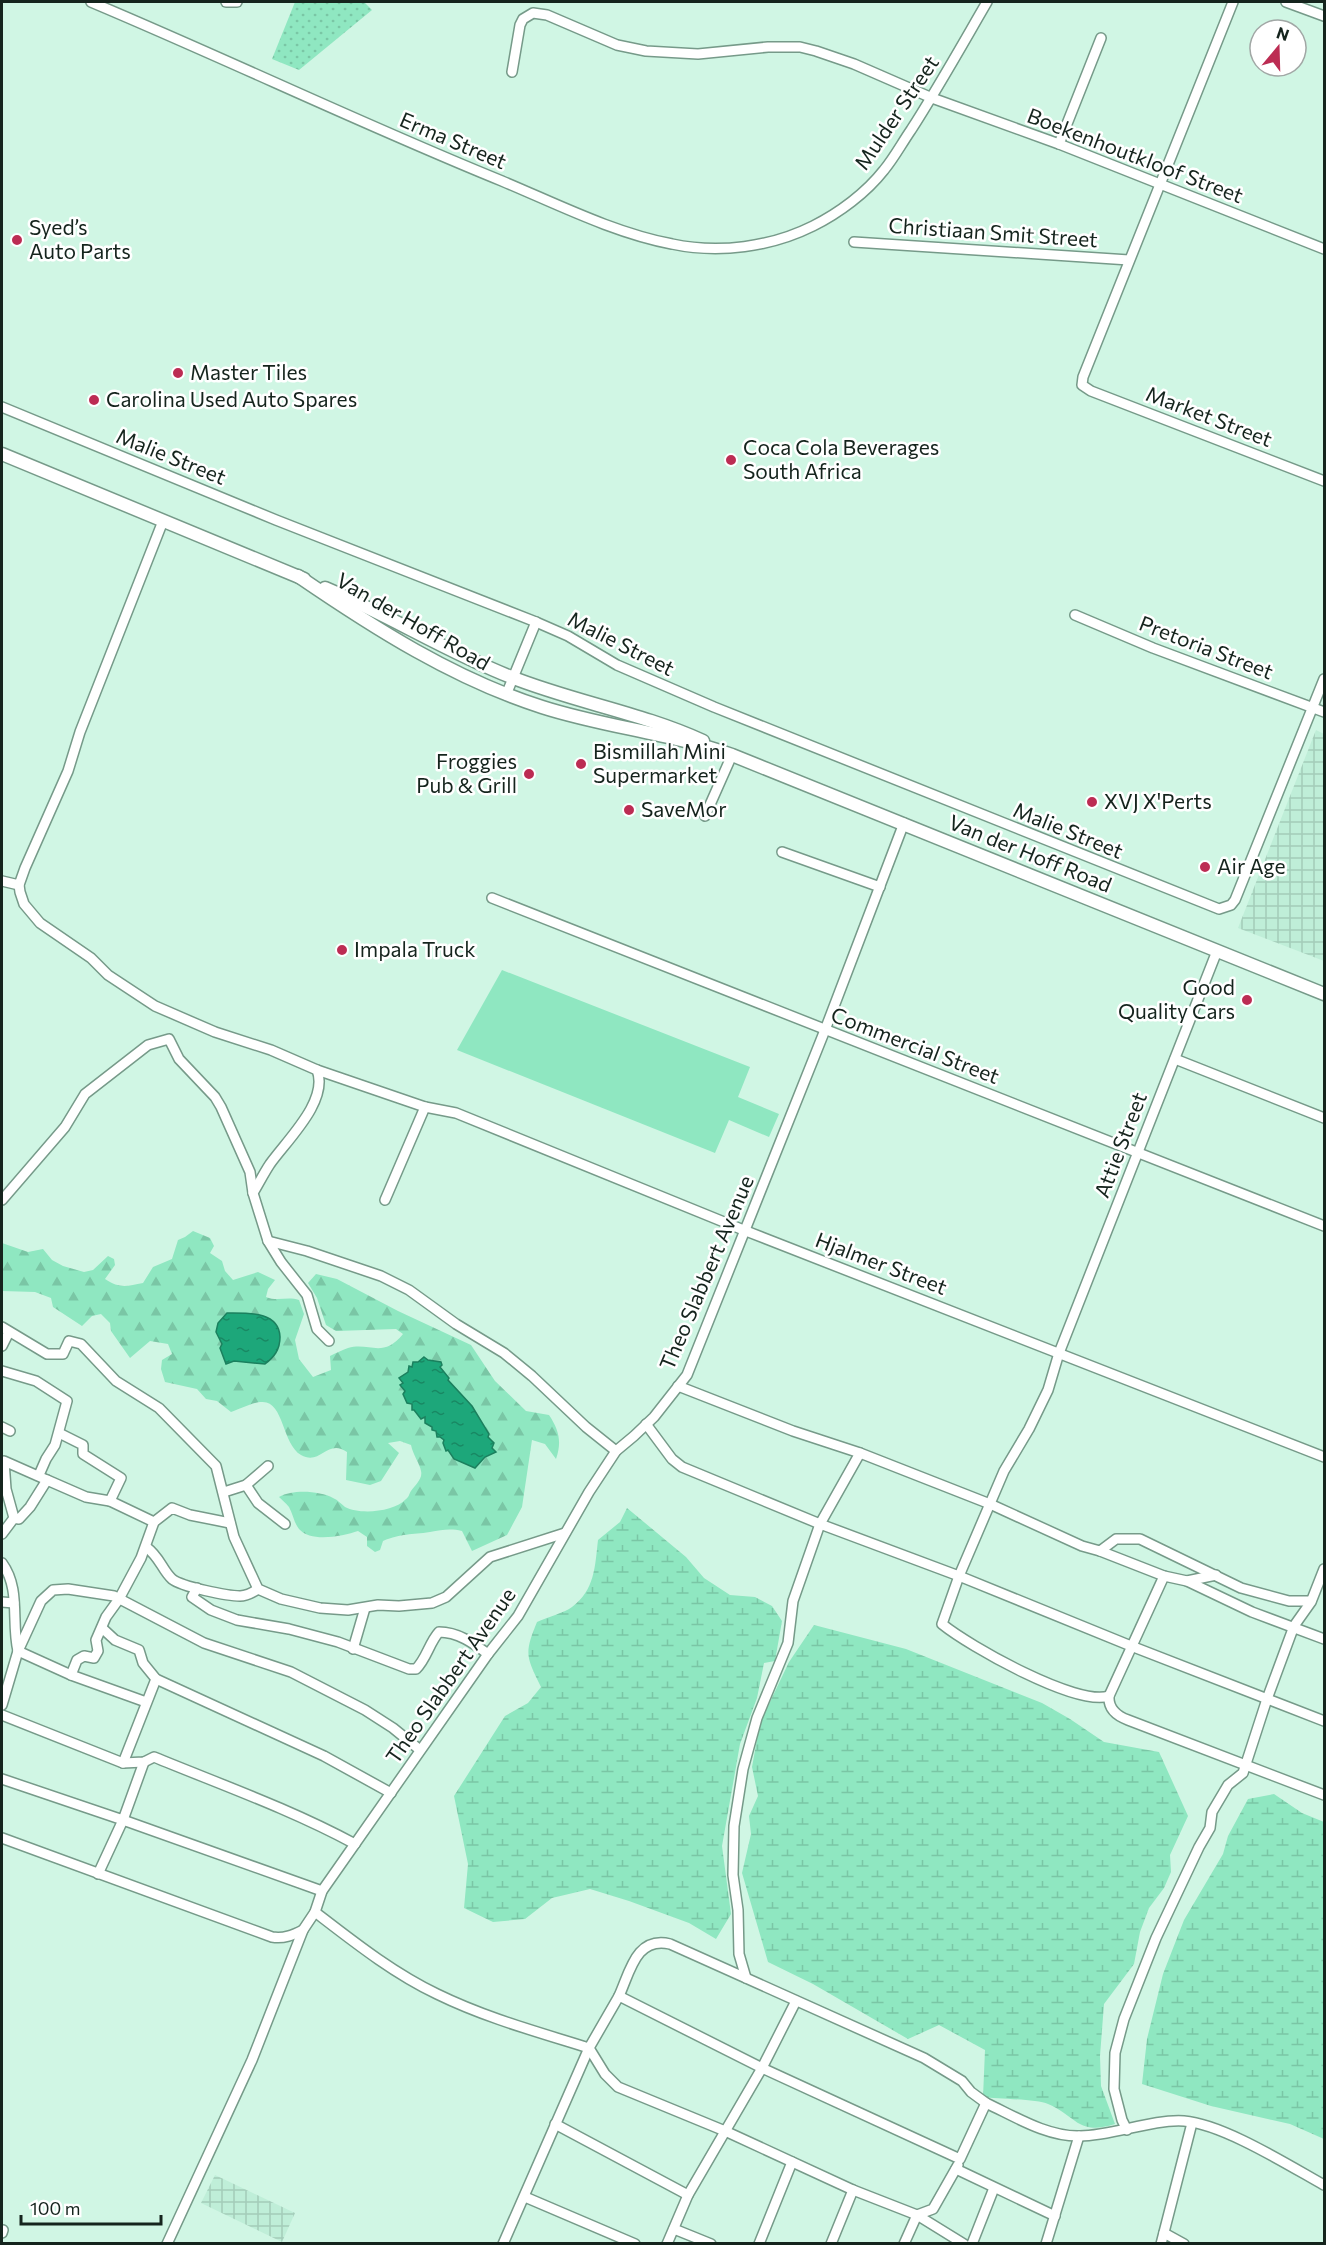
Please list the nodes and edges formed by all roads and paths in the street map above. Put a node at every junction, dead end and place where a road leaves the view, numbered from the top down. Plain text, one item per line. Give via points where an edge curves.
1 (91, 2) edge
2 (226, 2) edge
3 (237, 2) edge
4 (987, 2) edge
5 (1233, 2) edge
6 (1286, 2) edge
7 (1324, 16) edge
8 (1101, 38) dead end
9 (512, 72) dead end
10 (932, 98) junction
11 (1059, 144) junction
12 (1160, 184) junction
13 (815, 225) joint
14 (854, 242) dead end
15 (1324, 249) edge
16 (1129, 260) junction
17 (2, 407) edge
18 (2, 454) edge
19 (1324, 481) edge
20 (163, 521) junction
21 (298, 576) junction
22 (1075, 615) dead end
23 (536, 622) junction
24 (513, 678) junction
25 (1324, 679) edge
26 (506, 695) junction
27 (1313, 708) junction
28 (1324, 712) edge
29 (720, 750) junction
30 (732, 755) junction
31 (705, 816) dead end
32 (904, 823) junction
33 (782, 852) dead end
34 (2, 881) edge
35 (19, 885) junction
36 (880, 887) junction
37 (492, 898) dead end
38 (1217, 951) junction
39 (1324, 994) edge
40 (825, 1030) junction
41 (1175, 1059) junction
42 (316, 1070) junction
43 (424, 1107) junction
44 (1324, 1118) edge
45 (1138, 1152) junction
46 (254, 1193) junction
47 (2, 1200) edge
48 (384, 1200) dead end
49 (1324, 1226) edge
50 (746, 1231) junction
51 (268, 1241) junction
52 (5, 1330) edge
53 (329, 1341) dead end
54 (2, 1346) edge
55 (1059, 1353) junction
56 (2, 1371) edge
57 (678, 1386) junction
58 (646, 1424) junction
59 (59, 1433) junction
60 (615, 1451) junction
61 (860, 1453) junction
62 (1324, 1457) edge
63 (3, 1460) edge
64 (268, 1466) dead end
65 (43, 1478) junction
66 (246, 1485) junction
67 (224, 1492) junction
68 (110, 1501) junction
69 (990, 1504) junction
70 (14, 1518) junction
71 (154, 1522) junction
72 (230, 1523) junction
73 (285, 1524) dead end
74 (820, 1524) junction
75 (565, 1533) junction
76 (2, 1534) edge
77 (146, 1547) junction
78 (1100, 1551) junction
79 (2, 1563) edge
80 (1324, 1569) edge
81 (1216, 1575) junction
82 (959, 1576) junction
83 (1164, 1576) junction
84 (1187, 1581) junction
85 (197, 1588) junction
86 (258, 1589) junction
87 (119, 1599) junction
88 (1311, 1601) junction
89 (2, 1602) edge
90 (14, 1603) junction
91 (365, 1608) junction
92 (1294, 1626) junction
93 (102, 1628) junction
94 (1324, 1639) edge
95 (1131, 1646) junction
96 (353, 1649) junction
97 (18, 1651) junction
98 (488, 1654) junction
99 (71, 1675) junction
100 (156, 1679) junction
101 (1109, 1696) junction
102 (1267, 1699) junction
103 (146, 1702) junction
104 (2, 1705) edge
105 (2, 1715) edge
106 (1324, 1721) edge
107 (420, 1750) junction
108 (144, 1762) junction
109 (123, 1763) junction
110 (1245, 1764) junction
111 (2, 1779) edge
112 (391, 1793) junction
113 (1324, 1795) edge
114 (123, 1820) junction
115 (2, 1838) edge
116 (355, 1844) junction
117 (98, 1874) junction
118 (321, 1891) junction
119 (315, 1912) junction
120 (303, 1930) junction
121 (746, 1978) junction
122 (620, 1996) junction
123 (796, 2001) junction
124 (589, 2048) junction
125 (762, 2068) junction
126 (986, 2103) junction
127 (1192, 2123) junction
128 (555, 2124) junction
129 (1127, 2130) junction
130 (725, 2131) junction
131 (1079, 2136) junction
132 (792, 2162) junction
133 (958, 2164) junction
134 (1324, 2185) edge
135 (994, 2188) junction
136 (853, 2190) junction
137 (688, 2195) junction
138 (525, 2197) junction
139 (917, 2215) junction
140 (1055, 2216) junction
141 (674, 2229) junction
142 (1164, 2233) junction
143 (167, 2244) edge
144 (503, 2244) edge
145 (635, 2244) edge
146 (667, 2244) edge
147 (711, 2244) edge
148 (759, 2244) edge
149 (831, 2244) edge
150 (904, 2244) edge
151 (964, 2244) edge
152 (972, 2244) edge
153 (1046, 2244) edge
154 (1161, 2244) edge
155 (1184, 2244) edge

1 - 13 street, Erma Street via 427,151 624,231 672,244 721,248 770,242
2 - 3 street
4 - 10 street, Mulder Street
5 - 12 street
6 - 7 street
8 - 11 street
9 - 10 street, Boekenhoutkloof Street via 520,25 528,15 541,14 602,39 646,51 698,54 800,47 854,64
10 - 11 street, Boekenhoutkloof Street
10 - 13 street, Mulder Street via 885,170 864,192
11 - 12 street, Boekenhoutkloof Street
12 - 15 street, Boekenhoutkloof Street
12 - 16 street
14 - 16 street, Christiaan Smit Street
16 - 19 street, Market Street via 1082,385
17 - 23 street, Malie Street
18 - 20 main road, Van der Hoff Road
20 - 21 main road, Van der Hoff Road
20 - 35 street via 68,771
21 - 24 main road, Van der Hoff Road
21 - 26 main road, Van der Hoff Road via 432,660
22 - 27 street, Pretoria Street
23 - 24 street
23 - 27 street, Malie Street via 617,665 714,707 1212,908 1226,908 1235,900
24 - 26 street
24 - 29 main road, Van der Hoff Road via 649,720
25 - 27 street
26 - 29 main road, Van der Hoff Road via 584,719
27 - 28 street, Pretoria Street
29 - 30 main road, Van der Hoff Road
30 - 31 street
30 - 32 main road, Van der Hoff Road
32 - 36 street, Theo Slabbert Avenue
32 - 38 main road, Van der Hoff Road
33 - 36 street
34 - 35 street
35 - 42 street, Hjalmer Street via 24,904 40,923 155,1006
36 - 40 street, Theo Slabbert Avenue
37 - 40 street, Commercial Street
38 - 39 main road, Van der Hoff Road
38 - 41 street, Attie Street
40 - 45 street, Commercial Street
40 - 50 street, Theo Slabbert Avenue
41 - 44 street
41 - 45 street, Attie Street
42 - 43 street, Hjalmer Street
42 - 46 street via 318,1091 309,1113
43 - 48 street
43 - 50 street, Hjalmer Street via 456,1113
45 - 49 street, Commercial Street
45 - 55 street, Attie Street
46 - 47 street via 250,1172 221,1107 179,1059 170,1039 148,1045 85,1094 65,1127
46 - 51 street
50 - 55 street, Hjalmer Street
50 - 57 street, Theo Slabbert Avenue via 687,1375
51 - 53 street via 307,1295 317,1329
51 - 60 street via 381,1276 409,1290 504,1353
52 - 54 street
52 - 67 street via 47,1354 63,1354 69,1341 81,1344 116,1381 159,1408 216,1466
55 - 62 street, Hjalmer Street
55 - 69 street, Attie Street via 1048,1390
56 - 59 street via 36,1381 67,1401
57 - 58 street, Theo Slabbert Avenue
57 - 61 street
58 - 60 street, Theo Slabbert Avenue
58 - 74 street via 682,1467
59 - 65 street via 46,1459
59 - 68 street via 83,1445 83,1454 120,1477
60 - 75 street, Theo Slabbert Avenue
61 - 69 street
61 - 74 street
63 - 65 street
63 - 70 street
64 - 66 street
65 - 68 street via 86,1497
65 - 70 street via 30,1507 19,1519
66 - 67 street
66 - 73 street via 258,1503
67 - 72 street
68 - 71 street
69 - 78 street
69 - 82 street, Attie Street
70 - 76 street
71 - 72 street via 172,1508
71 - 77 street
72 - 86 street
74 - 82 street
74 - 121 street via 793,1601 788,1643 757,1718 742,1769 734,1826 733,1875
75 - 91 street via 490,1557 434,1603
75 - 98 street, Theo Slabbert Avenue via 518,1616
77 - 85 street via 173,1580
77 - 87 street
78 - 81 street via 1116,1539 1140,1539
78 - 83 street
79 - 90 street via 15,1591
80 - 88 street
81 - 84 street
81 - 88 street via 1273,1598
82 - 95 street
82 - 101 street, Attie Street via 942,1624 951,1632 1047,1683 1102,1699
83 - 84 street
83 - 95 street
84 - 92 street via 1252,1612
85 - 86 street via 238,1596
85 - 96 street via 192,1597 220,1614 289,1629
86 - 91 street via 310,1607
87 - 93 street
87 - 97 street via 68,1589 53,1590 41,1601
87 - 107 street via 204,1643 291,1672 325,1689 384,1722
88 - 92 street
89 - 90 street
90 - 97 street
91 - 96 street
92 - 94 street
92 - 102 street
93 - 99 street via 94,1658 84,1656 77,1660
93 - 100 street via 115,1640 139,1650 143,1663
95 - 101 street
95 - 102 street
96 - 98 street via 416,1669 434,1637 439,1632 449,1632
97 - 99 street
97 - 104 street
98 - 107 street, Theo Slabbert Avenue
99 - 103 street
100 - 103 street
100 - 112 street via 324,1756
101 - 110 street via 1109,1704 1120,1717
102 - 106 street
102 - 110 street
103 - 109 street
105 - 109 street
107 - 112 street, Theo Slabbert Avenue
108 - 109 street
108 - 114 street
108 - 116 street via 154,1757 237,1789
110 - 113 street
110 - 129 street via 1243,1773 1228,1785 1212,1812 1210,1828 1156,1938 1124,2019 1115,2053 1114,2089
111 - 114 street
112 - 116 street, Theo Slabbert Avenue
114 - 117 street
114 - 118 street
115 - 117 street
116 - 118 street, Theo Slabbert Avenue
117 - 120 street via 272,1936 288,1937
118 - 119 street, Theo Slabbert Avenue
119 - 120 street, Theo Slabbert Avenue
119 - 124 street via 436,1994 500,2020
120 - 143 street, Theo Slabbert Avenue via 252,2060
121 - 122 street via 662,1942 638,1953
121 - 123 street
122 - 124 street
122 - 125 street
123 - 125 street
123 - 126 street via 924,2058 962,2081
124 - 128 street
124 - 130 street via 618,2087
125 - 130 street
125 - 133 street
126 - 131 street via 1042,2129
126 - 133 street
127 - 129 street
127 - 134 street via 1237,2138
127 - 142 street
128 - 137 street
128 - 138 street
129 - 131 street
130 - 132 street
130 - 137 street
131 - 140 street
132 - 136 street
132 - 148 street
133 - 135 street
133 - 139 street via 933,2208
135 - 140 street
135 - 152 street
136 - 139 street
136 - 149 street
137 - 141 street
138 - 144 street
138 - 145 street
139 - 150 street
139 - 151 street
140 - 153 street
141 - 146 street
141 - 147 street
142 - 154 street
142 - 155 street

